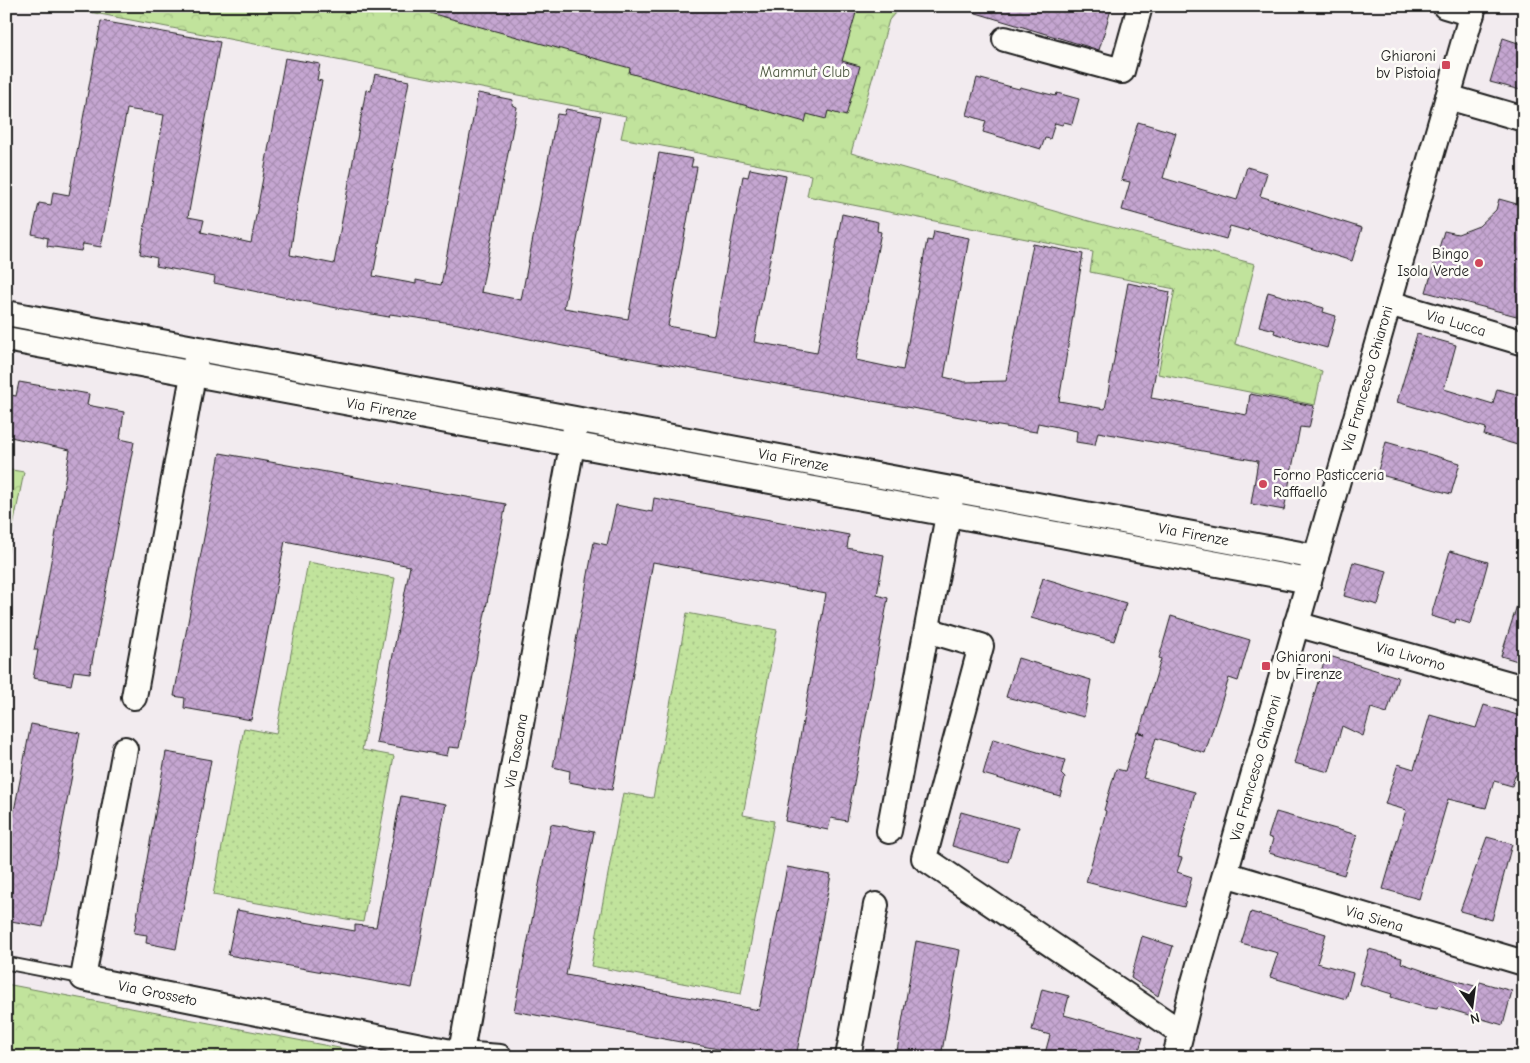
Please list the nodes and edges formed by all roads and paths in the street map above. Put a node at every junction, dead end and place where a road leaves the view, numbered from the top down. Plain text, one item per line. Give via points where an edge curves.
1 (1140, 6) edge
2 (1445, 6) edge
3 (1473, 10) edge
4 (1005, 39) dead end
5 (1448, 97) junction
6 (1524, 119) edge
7 (1389, 303) junction
8 (6, 313) edge
9 (6, 339) edge
10 (1524, 343) edge
11 (198, 349) junction
12 (193, 374) junction
13 (576, 420) junction
14 (572, 444) junction
15 (953, 490) junction
16 (948, 514) junction
17 (1316, 557) junction
18 (1309, 581) junction
19 (1296, 624) junction
20 (927, 630) junction
21 (1524, 688) edge
22 (134, 697) dead end
23 (124, 749) dead end
24 (890, 831) dead end
25 (1225, 874) junction
26 (876, 905) dead end
27 (6, 963) edge
28 (1524, 963) edge
29 (82, 978) junction
30 (1180, 1031) junction
31 (461, 1056) edge
32 (500, 1057) edge
33 (848, 1057) edge
34 (1175, 1057) edge

1 - 4 street via 1122,71
2 - 3 street, Via Francesco Ghiaroni
3 - 5 street, Via Francesco Ghiaroni
5 - 6 street
5 - 7 street, Via Francesco Ghiaroni
7 - 10 street, Via Lucca
7 - 17 street, Via Francesco Ghiaroni
8 - 11 street, Via Firenze
9 - 12 street, Via Firenze
11 - 12 street
11 - 13 street, Via Firenze
12 - 14 street, Via Firenze
12 - 22 street
13 - 14 street
13 - 15 street, Via Firenze
14 - 16 street, Via Firenze
14 - 31 street, Via Toscana
15 - 16 street
15 - 17 street, Via Firenze
16 - 18 street, Via Firenze
16 - 20 street
17 - 18 street, Via Francesco Ghiaroni
18 - 19 street, Via Francesco Ghiaroni
19 - 21 street, Via Livorno
19 - 25 street, Via Francesco Ghiaroni
20 - 24 street
20 - 30 street via 981,646 924,858
23 - 29 street
25 - 28 street, Via Siena
25 - 30 street, Via Francesco Ghiaroni
26 - 33 street
27 - 29 lane
29 - 31 street, Via Grosseto
30 - 34 street, Via Francesco Ghiaroni
31 - 32 street, Via Grosseto

